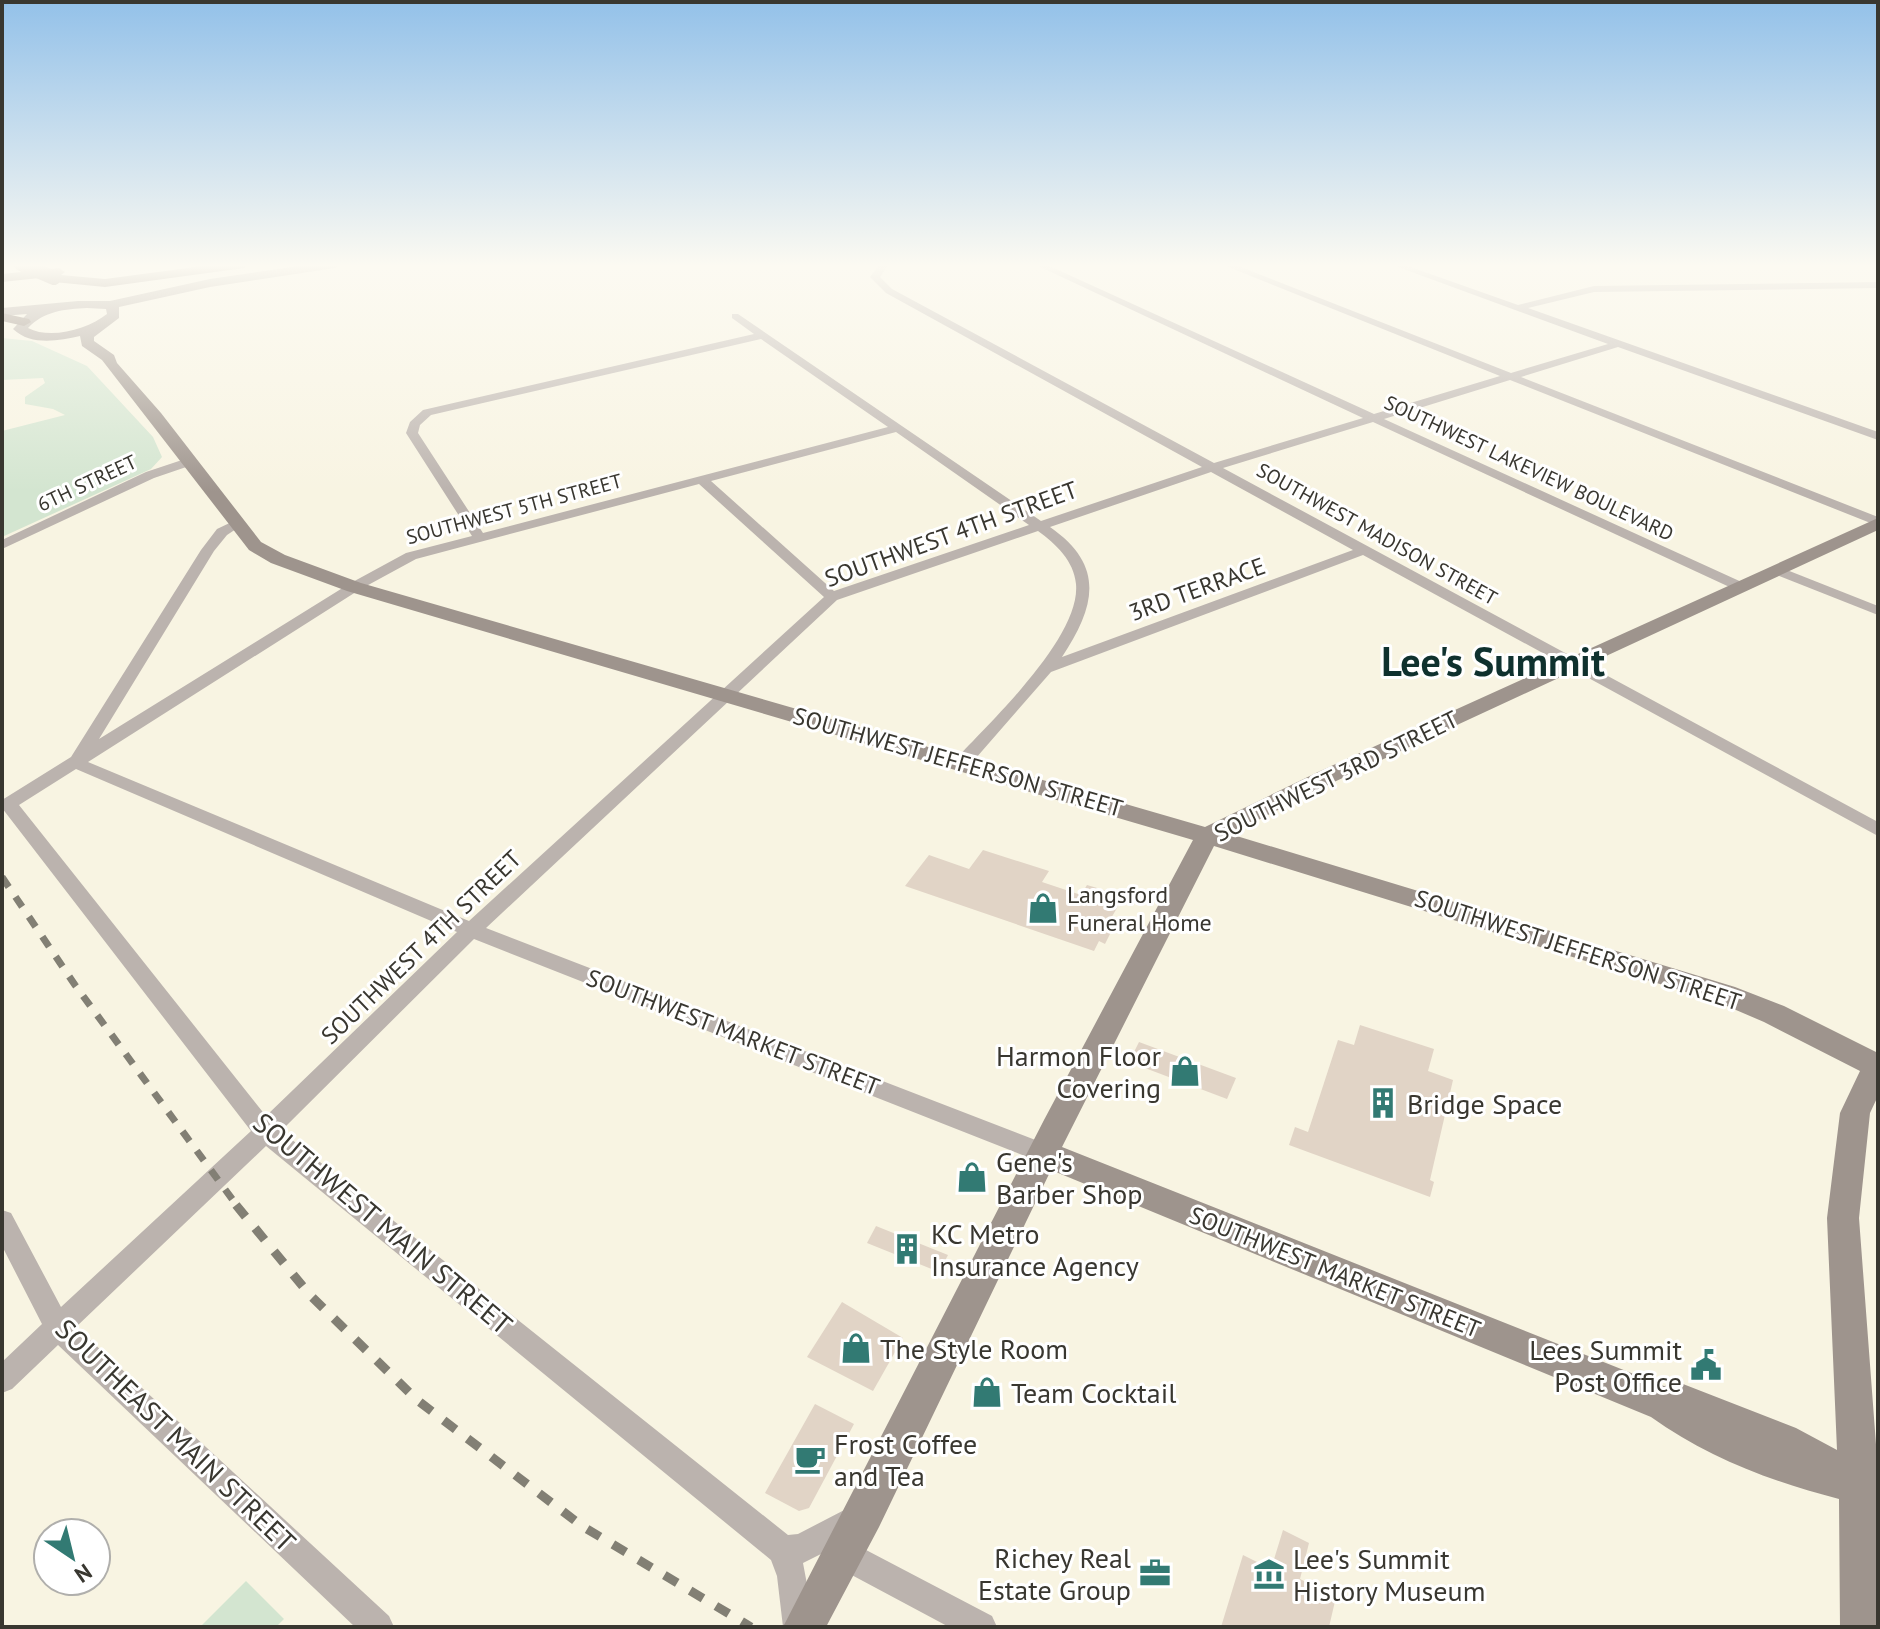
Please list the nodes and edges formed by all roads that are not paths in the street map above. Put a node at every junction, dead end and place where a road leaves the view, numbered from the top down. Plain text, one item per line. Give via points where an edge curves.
1 (51, 340) edge
2 (87, 340) edge
3 (741, 340) edge
4 (770, 340) edge
5 (979, 340) edge
6 (1203, 340) edge
7 (1415, 340) edge
8 (1607, 340) edge
9 (1618, 344) junction
10 (110, 364) junction
11 (1505, 376) junction
12 (1371, 417) junction
13 (899, 428) junction
14 (1878, 436) edge
15 (191, 461) junction
16 (1213, 467) junction
17 (701, 479) junction
18 (1878, 522) edge
19 (238, 523) junction
20 (1039, 525) junction
21 (480, 538) junction
22 (2, 545) edge
23 (1365, 550) junction
24 (1777, 570) junction
25 (354, 587) junction
26 (1741, 587) junction
27 (832, 597) junction
28 (1878, 611) edge
29 (1574, 664) junction
30 (1044, 669) junction
31 (727, 695) junction
32 (963, 762) junction
33 (76, 763) junction
34 (8, 804) joint
35 (1878, 830) edge
36 (1208, 835) junction
37 (471, 930) junction
38 (1877, 1066) edge
39 (265, 1132) junction
40 (1043, 1153) junction
41 (2, 1221) edge
42 (58, 1328) junction
43 (2, 1380) edge
44 (1868, 1487) edge
45 (865, 1513) junction
46 (783, 1550) junction
47 (844, 1554) junction
48 (378, 1627) edge
49 (801, 1627) edge
50 (981, 1627) edge
51 (1861, 1627) edge

1 - 10 main road
2 - 10 main road, SOUTHWEST JEFFERSON STREET
3 - 21 street via 427,412 412,433
4 - 13 street
5 - 16 street, SOUTHWEST MADISON STREET
6 - 12 street, SOUTHWEST LAKEVIEW BOULEVARD
7 - 11 street
8 - 9 street
9 - 11 street, SOUTHWEST 4TH STREET
9 - 14 street
10 - 15 main road, SOUTHWEST JEFFERSON STREET
11 - 12 street, SOUTHWEST 4TH STREET
11 - 18 street
12 - 16 street, SOUTHWEST 4TH STREET
12 - 26 street, SOUTHWEST LAKEVIEW BOULEVARD
13 - 17 street, SOUTHWEST 5TH STREET
13 - 20 street
15 - 19 main road, SOUTHWEST JEFFERSON STREET
15 - 22 street, 6TH STREET
16 - 20 street, SOUTHWEST 4TH STREET
16 - 23 street, SOUTHWEST MADISON STREET
17 - 21 street, SOUTHWEST 5TH STREET
17 - 27 street
18 - 24 main road, SOUTHWEST 3RD STREET
19 - 25 main road, SOUTHWEST JEFFERSON STREET via 255,546 278,559
19 - 33 street via 222,532 208,550
20 - 27 street, SOUTHWEST 4TH STREET
20 - 30 street via 1072,554 1084,588 1077,623
21 - 25 street, SOUTHWEST 5TH STREET via 411,556
23 - 29 street, SOUTHWEST MADISON STREET
23 - 30 street, 3RD TERRACE
24 - 26 main road, SOUTHWEST 3RD STREET
24 - 28 street
25 - 31 main road, SOUTHWEST JEFFERSON STREET
25 - 33 street, SOUTHWEST 5TH STREET
26 - 29 main road, SOUTHWEST 3RD STREET
27 - 31 street, SOUTHWEST 4TH STREET
29 - 35 street, SOUTHWEST MADISON STREET
29 - 36 main road, SOUTHWEST 3RD STREET
30 - 32 street
31 - 32 main road, SOUTHWEST JEFFERSON STREET
31 - 37 street, SOUTHWEST 4TH STREET
32 - 36 main road, SOUTHWEST JEFFERSON STREET
33 - 34 street, SOUTHWEST 5TH STREET
33 - 37 street, SOUTHWEST MARKET STREET
34 - 39 street, SOUTHWEST MAIN STREET
36 - 38 main road, SOUTHWEST JEFFERSON STREET via 1725,994
36 - 40 main road, SOUTHWEST 3RD STREET
37 - 39 street, SOUTHWEST 4TH STREET
37 - 40 street, SOUTHWEST MARKET STREET
38 - 44 main road via 1855,1113 1843,1218
39 - 42 street, SOUTHWEST 4TH STREET
39 - 46 street, SOUTHWEST MAIN STREET
40 - 44 main road, SOUTHWEST MARKET STREET via 1664,1404 1698,1428 1788,1467
40 - 45 main road, SOUTHWEST 3RD STREET
41 - 42 street, SOUTHEAST MAIN STREET
42 - 43 street, SOUTHWEST 4TH STREET
42 - 48 street, SOUTHEAST MAIN STREET
44 - 51 main road
45 - 46 street via 811,1544
45 - 47 main road, SOUTHWEST 3RD STREET
46 - 49 street
47 - 49 main road, SOUTHWEST 3RD STREET
47 - 50 street

